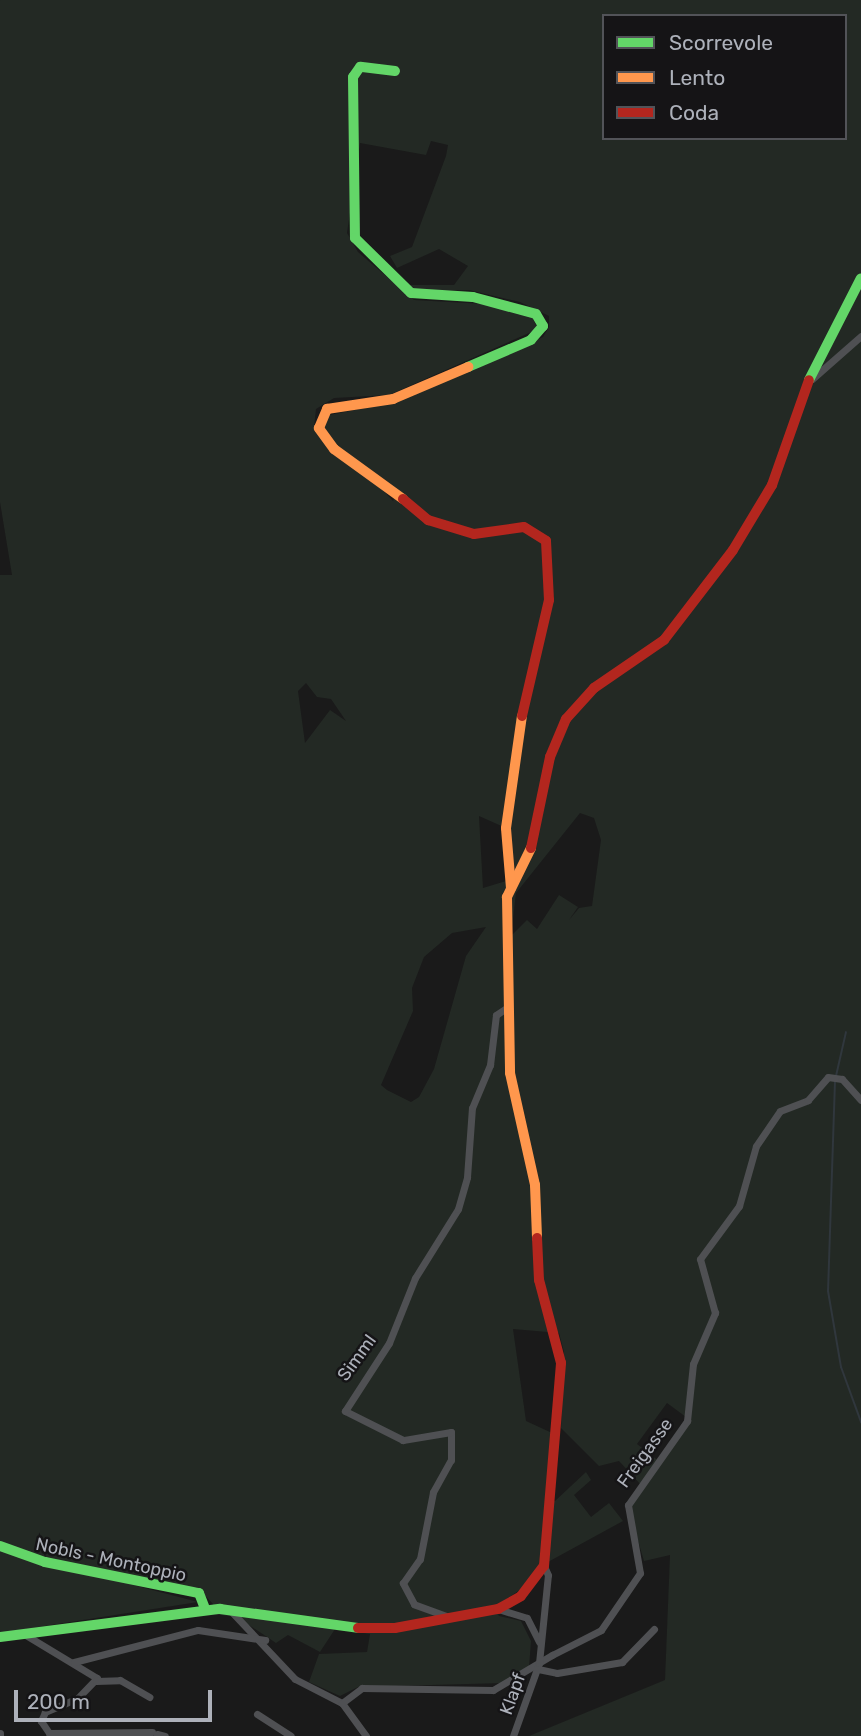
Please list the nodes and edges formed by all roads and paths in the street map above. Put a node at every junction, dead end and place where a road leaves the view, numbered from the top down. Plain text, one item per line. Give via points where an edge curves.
1 (395, 71) dead end
2 (861, 278) edge
3 (861, 335) edge
4 (807, 384) junction
5 (511, 888) junction
6 (508, 1007) junction
7 (861, 1100) edge
8 (0, 1546) edge
9 (544, 1566) junction
10 (205, 1609) junction
11 (229, 1609) junction
12 (498, 1609) junction
13 (453, 1619) junction
14 (654, 1629) dead end
15 (24, 1633) junction
16 (0, 1637) edge
17 (265, 1640) junction
18 (541, 1650) junction
19 (552, 1655) junction
20 (74, 1662) junction
21 (539, 1666) junction
22 (96, 1681) junction
23 (149, 1698) dead end
24 (342, 1703) junction
25 (257, 1714) dead end
26 (158, 1734) edge
27 (363, 1735) edge
28 (292, 1736) edge
29 (513, 1736) edge

1 - 5 street via 364,67 354,74 358,136 352,188 355,238 411,293 473,297 530,312 543,322 536,337 479,363 381,404 327,409 319,419 334,449 370,470 428,520 474,534 524,527 547,541 549,600 527,677 506,828
2 - 4 street
3 - 4 street
4 - 5 street via 781,465 733,550 664,640 594,688 566,719 550,757 530,850
5 - 6 street via 504,933
6 - 9 street via 513,1097 535,1185 539,1280 561,1363
6 - 13 street, Simml via 496,1015 490,1065 472,1108 458,1209 415,1279 388,1343 345,1411 403,1440 452,1432 452,1460 433,1492 420,1559 403,1583 414,1605
7 - 19 street, Freigasse via 842,1079 833,1076 808,1100 780,1111 748,1164 738,1206 700,1259 715,1313 693,1364 687,1421 628,1506 640,1573 601,1630
8 - 10 street, Nobls - Montoppio via 45,1562 199,1593
9 - 12 street via 521,1596
9 - 18 street, Klapf
10 - 11 street
10 - 15 street
11 - 13 street via 378,1630
11 - 17 street
12 - 13 street
12 - 18 street via 527,1618
14 - 21 street via 622,1662 557,1673
15 - 16 street
15 - 20 street
17 - 20 street via 198,1630
17 - 24 street via 295,1679
18 - 19 street
18 - 21 street, Klapf
19 - 21 street
20 - 22 street
21 - 24 street via 493,1690 362,1689
21 - 29 street, Klapf
22 - 23 street via 120,1681
22 - 26 street via 75,1700 45,1712 47,1731
24 - 27 street
25 - 28 street

